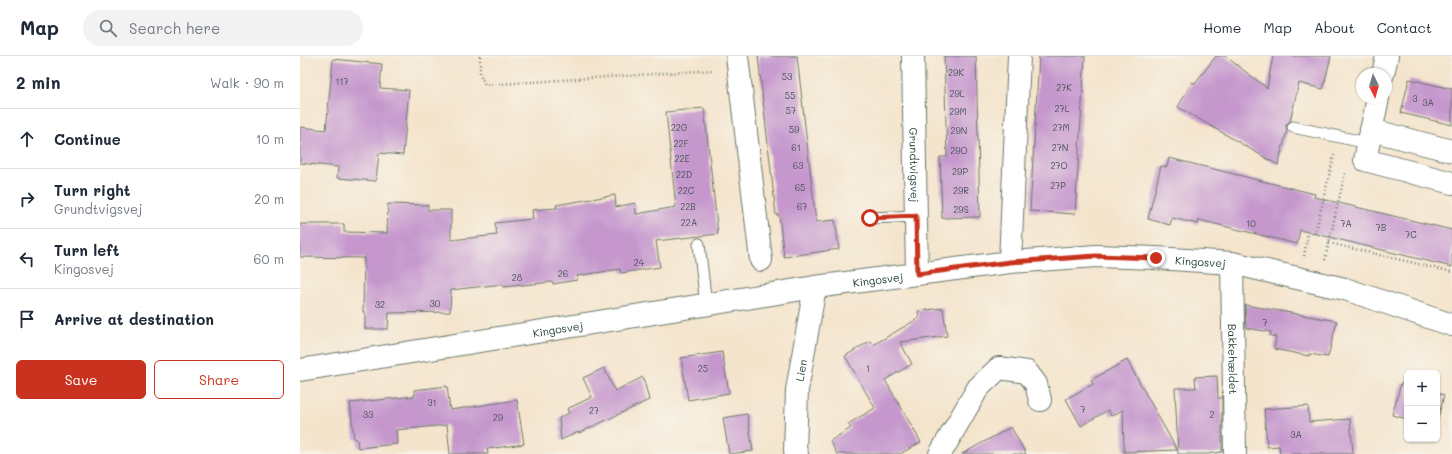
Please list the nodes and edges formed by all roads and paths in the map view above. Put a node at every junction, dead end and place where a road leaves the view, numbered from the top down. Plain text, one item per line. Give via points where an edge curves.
1 (480, 56) edge
2 (913, 56) edge
3 (1020, 56) edge
4 (1387, 56) edge
5 (738, 62) edge
6 (1384, 68) edge
7 (1377, 104) edge
8 (1293, 127) dead end
9 (1339, 137) junction
10 (1368, 144) junction
11 (1452, 151) edge
12 (1452, 183) edge
13 (916, 216) junction
14 (870, 218) dead end
15 (1329, 243) junction
16 (699, 244) dead end
17 (761, 260) dead end
18 (1010, 262) junction
19 (1232, 263) junction
20 (1452, 272) edge
21 (917, 274) junction
22 (1309, 281) junction
23 (815, 287) junction
24 (706, 305) junction
25 (1452, 325) edge
26 (300, 370) edge
27 (1040, 400) dead end
28 (796, 454) edge
29 (940, 454) edge
30 (1235, 454) edge

1 - 5 path via 480,74 485,86
2 - 13 street, Grundtvigsvej
3 - 18 street
4 - 6 street
5 - 17 street
7 - 10 street
8 - 9 lane
9 - 10 lane
9 - 22 path via 1315,234 1308,232
10 - 11 street
10 - 12 street
10 - 15 path via 1349,158
13 - 14 lane
13 - 21 street, Grundtvigsvej
15 - 20 path
15 - 22 path
16 - 24 lane
18 - 19 street, Kingosvej via 1096,256
18 - 21 street, Kingosvej
19 - 22 street, Kingosvej
19 - 30 street, Bakkehældet
21 - 23 street, Kingosvej
22 - 25 street, Kingosvej via 1345,289
23 - 24 street, Kingosvej
23 - 28 street, Lien via 797,390
24 - 26 street, Kingosvej
27 - 29 street via 1036,384 1027,372 999,368 978,388

